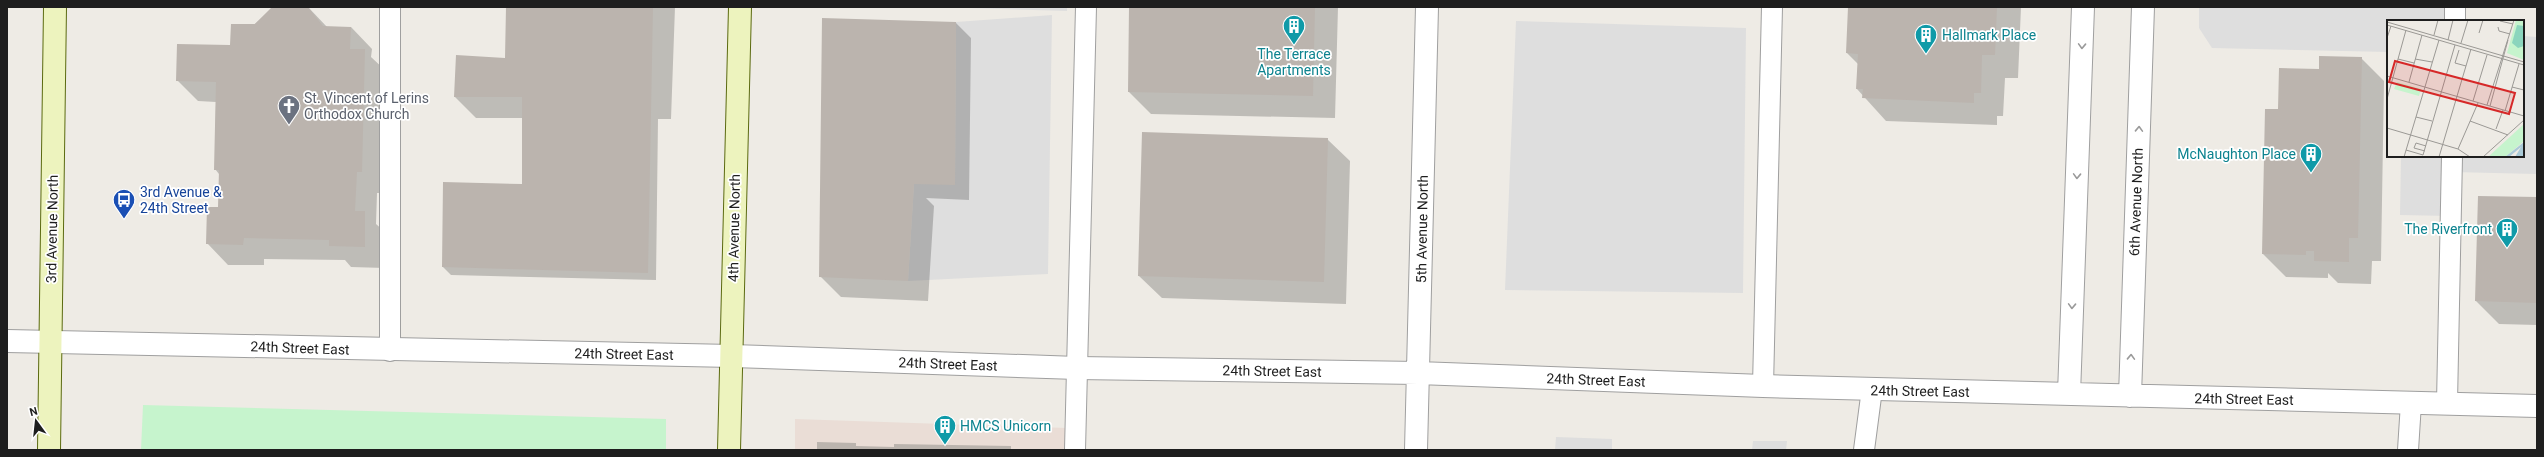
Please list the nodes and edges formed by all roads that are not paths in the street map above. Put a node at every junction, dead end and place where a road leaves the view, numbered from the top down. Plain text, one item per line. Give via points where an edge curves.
1 (55, 7) edge
2 (390, 7) edge
3 (740, 7) edge
4 (1086, 7) edge
5 (1427, 7) edge
6 (1772, 7) edge
7 (2083, 7) edge
8 (2143, 7) edge
9 (2456, 7) edge
10 (2455, 20) edge
11 (2452, 157) edge
12 (7, 341) edge
13 (50, 343) junction
14 (390, 351) junction
15 (732, 356) junction
16 (1077, 368) junction
17 (1418, 373) junction
18 (1763, 386) junction
19 (1872, 389) junction
20 (2069, 394) junction
21 (2130, 396) junction
22 (2411, 403) junction
23 (2447, 403) junction
24 (2537, 406) edge
25 (49, 450) edge
26 (729, 450) edge
27 (1075, 450) edge
28 (1416, 450) edge
29 (1864, 450) edge
30 (2408, 450) edge

1 - 13 main road, 3rd Avenue North
2 - 14 lane
3 - 15 main road, 4th Avenue North
4 - 16 lane
5 - 17 street, 5th Avenue North
6 - 18 lane
7 -> 20 street
21 -> 8 street, 6th Avenue North
9 - 10 lane
11 - 23 lane
12 - 13 street, 24th Street East
13 - 14 street, 24th Street East via 150,343
13 - 25 main road, 3rd Avenue North
14 - 15 street, 24th Street East
15 - 16 street, 24th Street East
15 - 26 main road, 4th Avenue North
16 - 17 street, 24th Street East
16 - 27 lane
17 - 18 street, 24th Street East
17 - 28 street, 5th Avenue North
18 - 19 street, 24th Street East
19 - 20 street, 24th Street East
19 - 29 lane
20 - 21 street, 24th Street East
21 - 22 street, 24th Street East
22 - 23 street, 24th Street East
22 - 30 lane
23 - 24 street, 24th Street East

